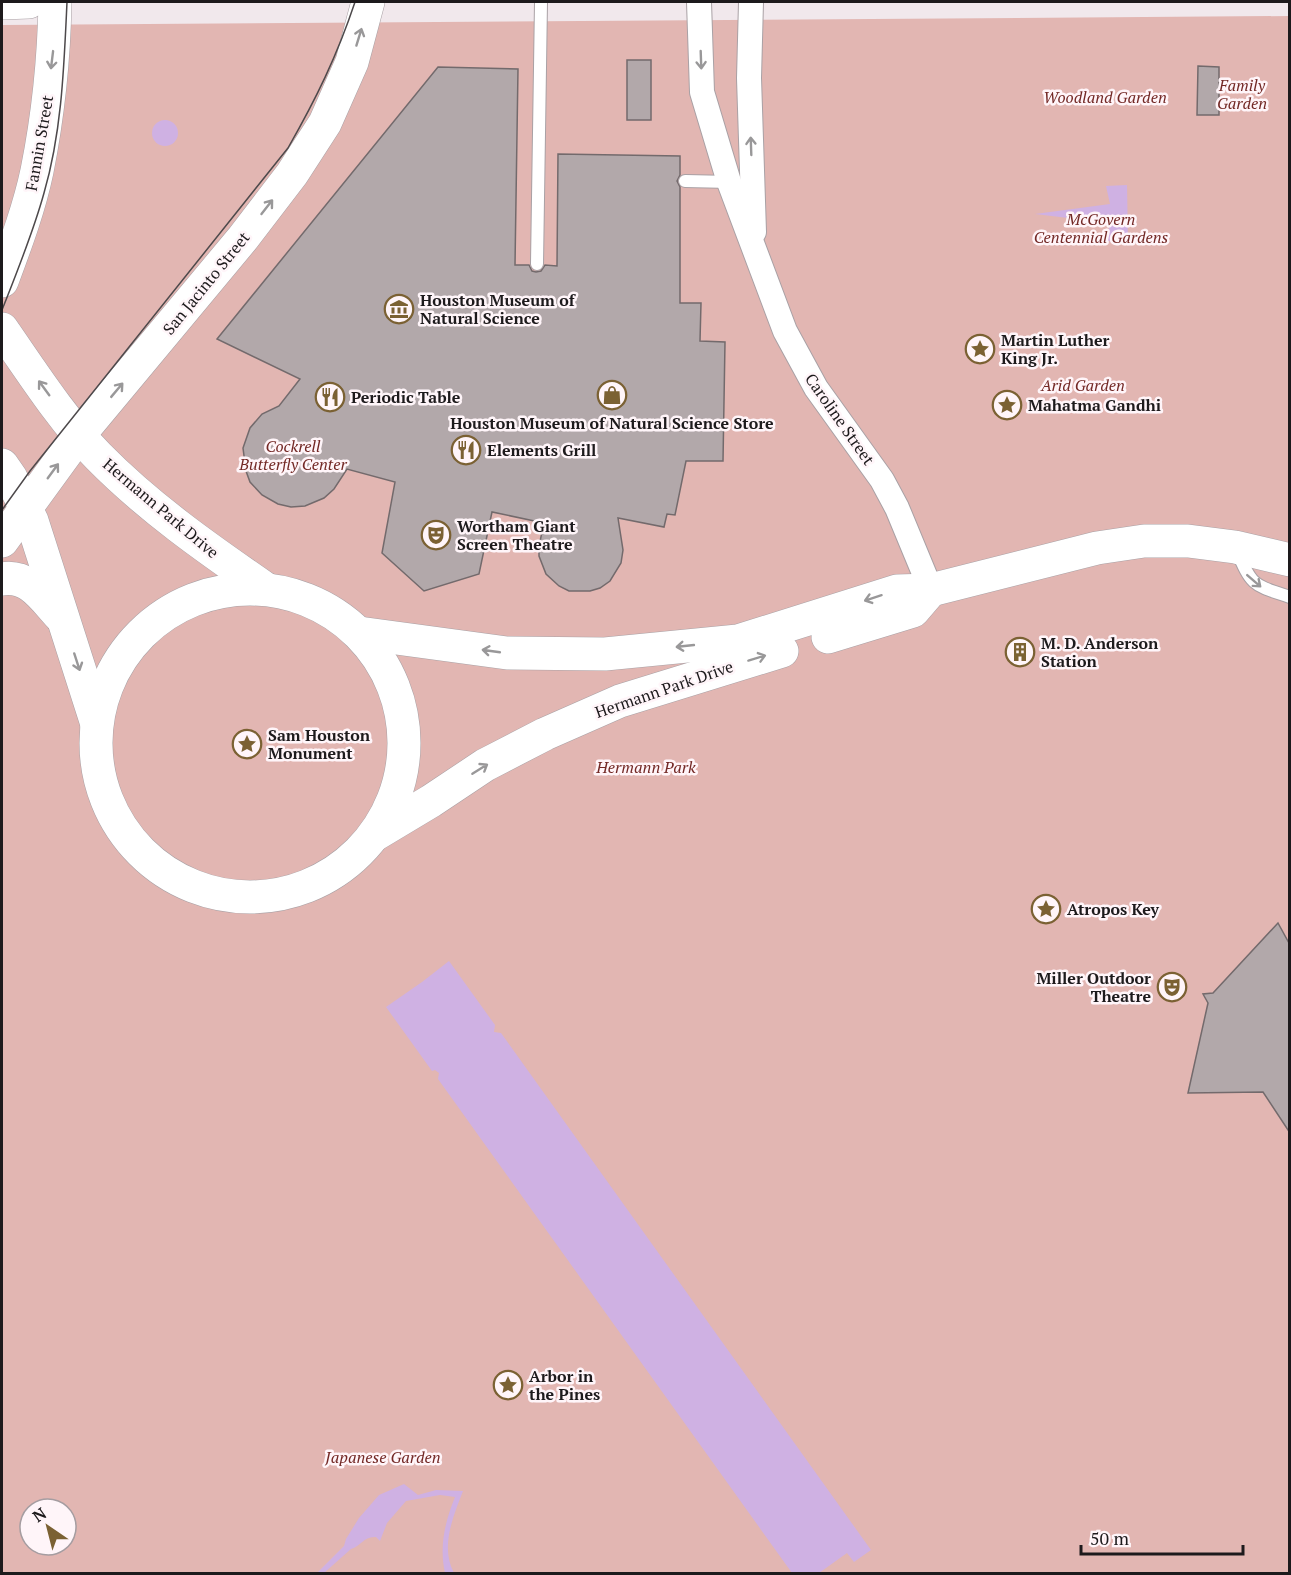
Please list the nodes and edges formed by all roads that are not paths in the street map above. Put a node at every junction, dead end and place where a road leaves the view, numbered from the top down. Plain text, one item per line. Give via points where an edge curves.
1 (29, 2) edge
2 (55, 2) edge
3 (368, 2) edge
4 (541, 2) edge
5 (699, 2) edge
6 (751, 2) edge
7 (2, 3) edge
8 (685, 181) dead end
9 (729, 182) junction
10 (753, 182) junction
11 (754, 246) junction
12 (537, 264) dead end
13 (2, 281) edge
14 (2, 329) edge
15 (79, 435) junction
16 (2, 465) edge
17 (26, 507) junction
18 (2, 540) edge
19 (1235, 547) junction
20 (1290, 560) edge
21 (2, 579) edge
22 (266, 590) junction
23 (931, 590) junction
24 (1290, 597) edge
25 (61, 617) junction
26 (358, 633) junction
27 (96, 721) junction
28 (376, 834) junction

1 - 7 street
2 -> 13 street, Fannin Street via 53,53 37,171
15 -> 3 street, San Jacinto Street via 292,174 325,123 351,62
4 - 12 lane
5 -> 9 street, Caroline Street via 702,92
10 -> 6 street, Caroline Street
8 - 9 lane
9 - 10 lane
9 - 11 street, Caroline Street
10 - 11 street, Caroline Street
11 - 23 street, Caroline Street via 784,331 816,388 882,480
15 -> 14 street, Hermann Park Drive
17 -> 15 street, San Jacinto Street
15 - 22 street, Hermann Park Drive via 145,499
16 - 17 street
17 - 18 street, San Jacinto Street
17 - 25 street
19 - 20 street, Hermann Park Drive
19 - 23 street, Hermann Park Drive via 1144,541 1097,548
19 -> 24 lane via 1249,579
21 - 25 street via 28,582
22 - 26 street via 316,603
22 - 27 street via 229,590 193,600 158,620 130,646 108,681
23 -> 26 street, Hermann Park Drive via 897,591 738,641 604,654 507,653
28 -> 23 street, Hermann Park Drive via 485,765 620,701 913,611
25 -> 27 street
26 - 28 street via 387,672 403,717 403,766 389,812
27 - 28 street via 96,762 105,801 125,836 156,867 195,889 239,898 284,894 336,870

